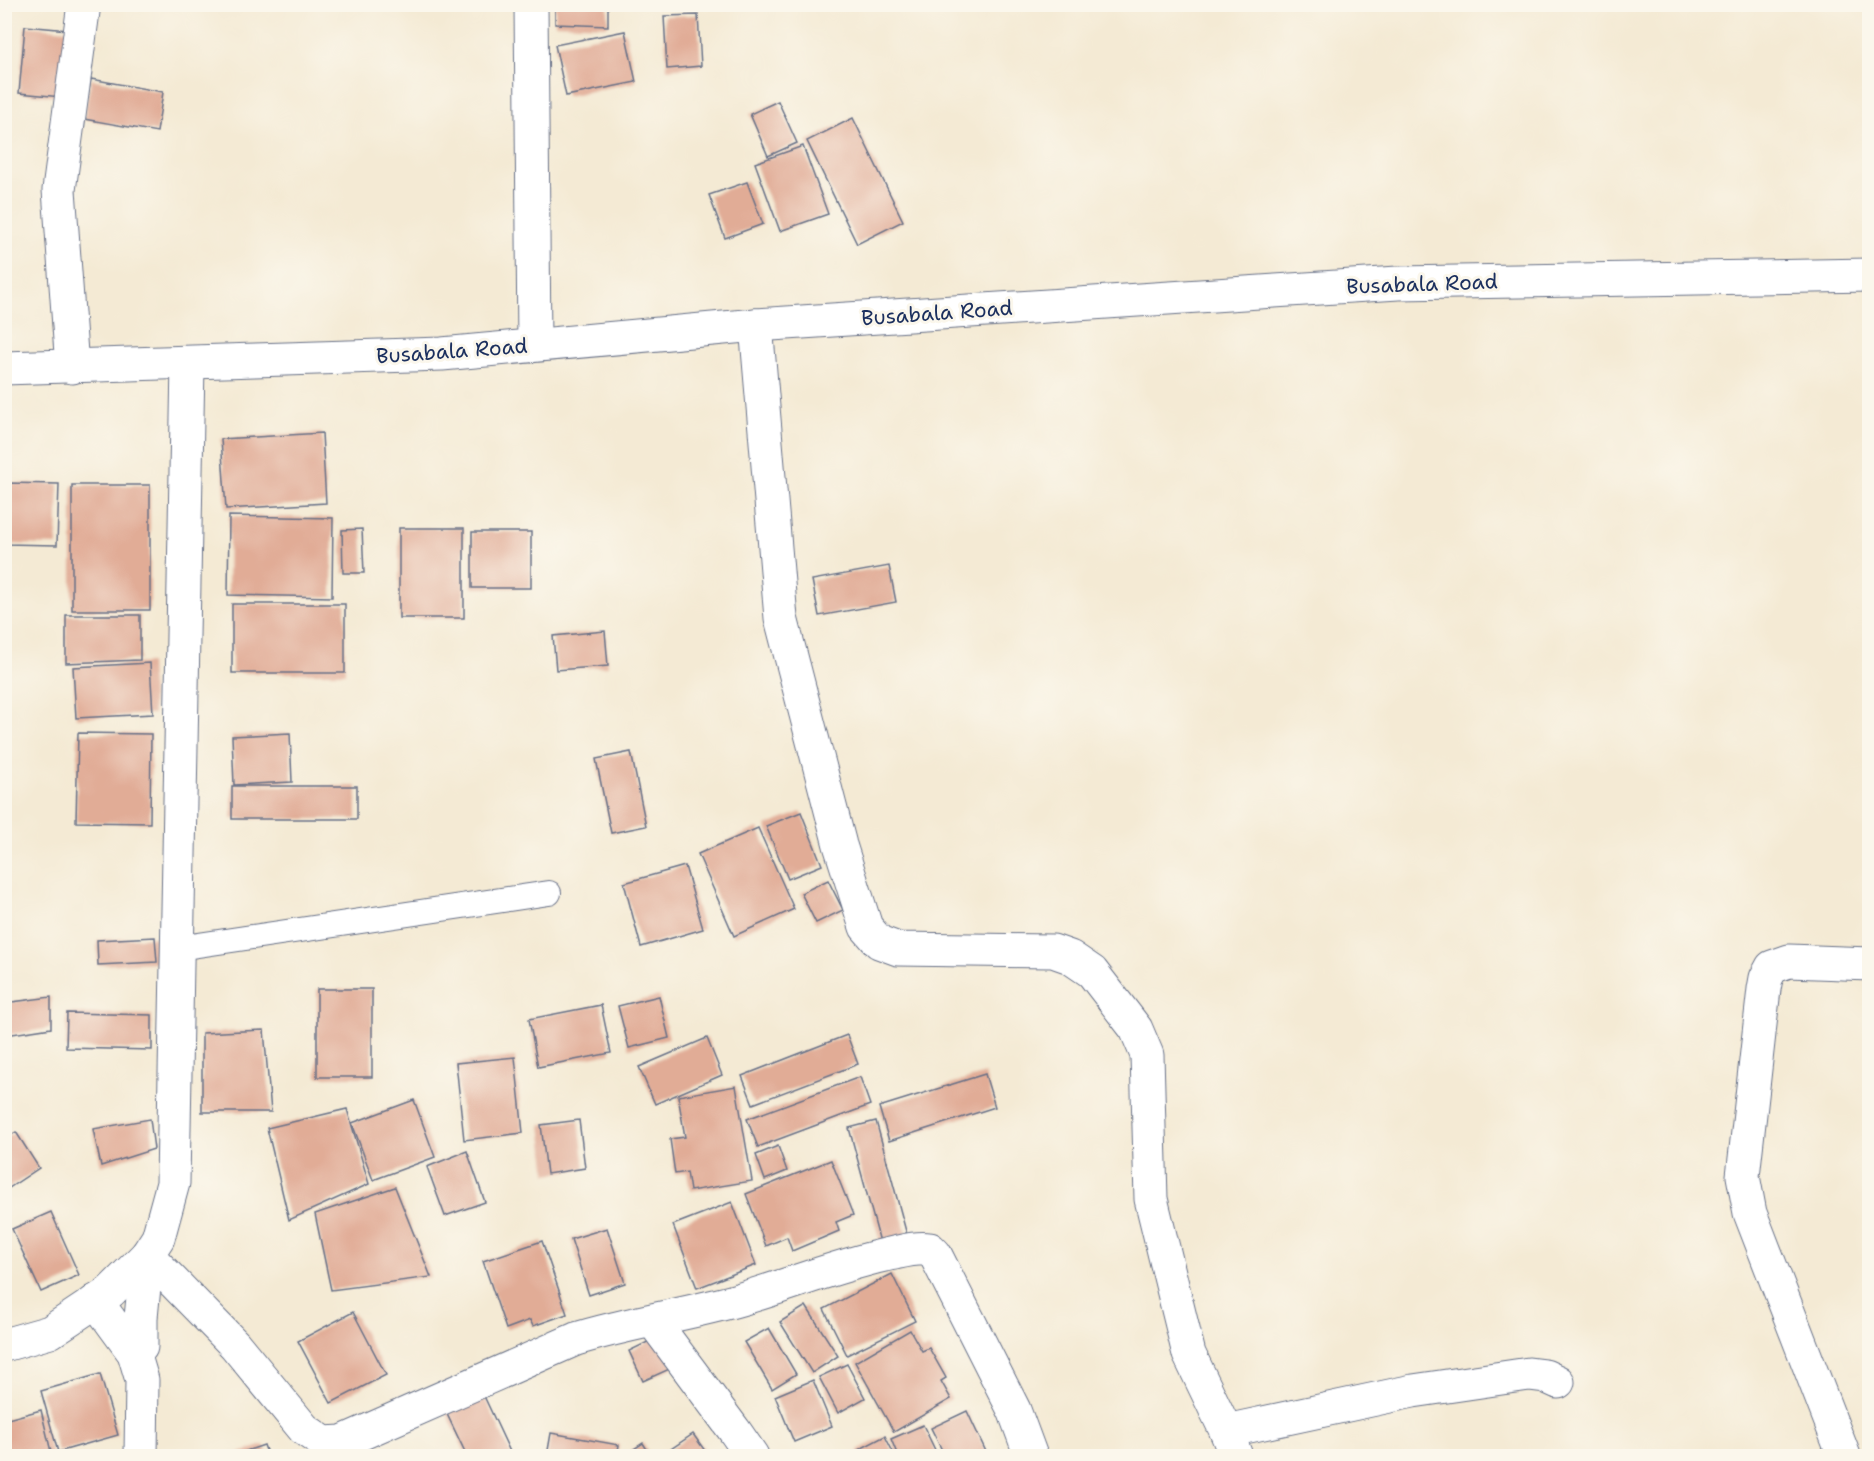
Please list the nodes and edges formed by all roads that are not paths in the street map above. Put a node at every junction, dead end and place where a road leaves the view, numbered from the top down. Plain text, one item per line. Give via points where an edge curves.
1 (84, 4) edge
2 (531, 4) edge
3 (1869, 275) edge
4 (756, 324) junction
5 (534, 345) junction
6 (188, 363) junction
7 (72, 367) junction
8 (4, 368) edge
9 (549, 892) dead end
10 (178, 948) junction
11 (1869, 964) edge
12 (147, 1255) junction
13 (96, 1301) junction
14 (652, 1321) junction
15 (4, 1346) edge
16 (141, 1347) dead end
17 (1558, 1382) dead end
18 (1231, 1444) edge
19 (141, 1456) edge
20 (752, 1456) edge
21 (1031, 1456) edge
22 (1844, 1456) edge

1 - 7 street via 59,190
2 - 5 street
3 - 4 street, Busabala Road via 1398,282
4 - 5 street, Busabala Road
4 - 18 street via 781,618 840,845 866,927 879,942 898,949 1053,951 1070,957 1092,972 1136,1029 1147,1055 1151,1200 1189,1354
5 - 6 street, Busabala Road via 442,354
6 - 7 street, Busabala Road
6 - 10 street
7 - 8 street, Busabala Road
9 - 10 lane
10 - 12 street via 173,1183 158,1238
11 - 22 street via 1789,961 1772,967 1764,989 1743,1176 1750,1213
12 - 13 street
12 - 14 street via 235,1345 304,1429 324,1443 342,1442 576,1339
12 - 16 street
13 - 15 street via 50,1332
13 - 19 street via 134,1353 142,1380
14 - 20 street
14 - 21 street via 740,1299 867,1259 930,1249 1014,1410
17 - 18 street via 1529,1374 1413,1391

